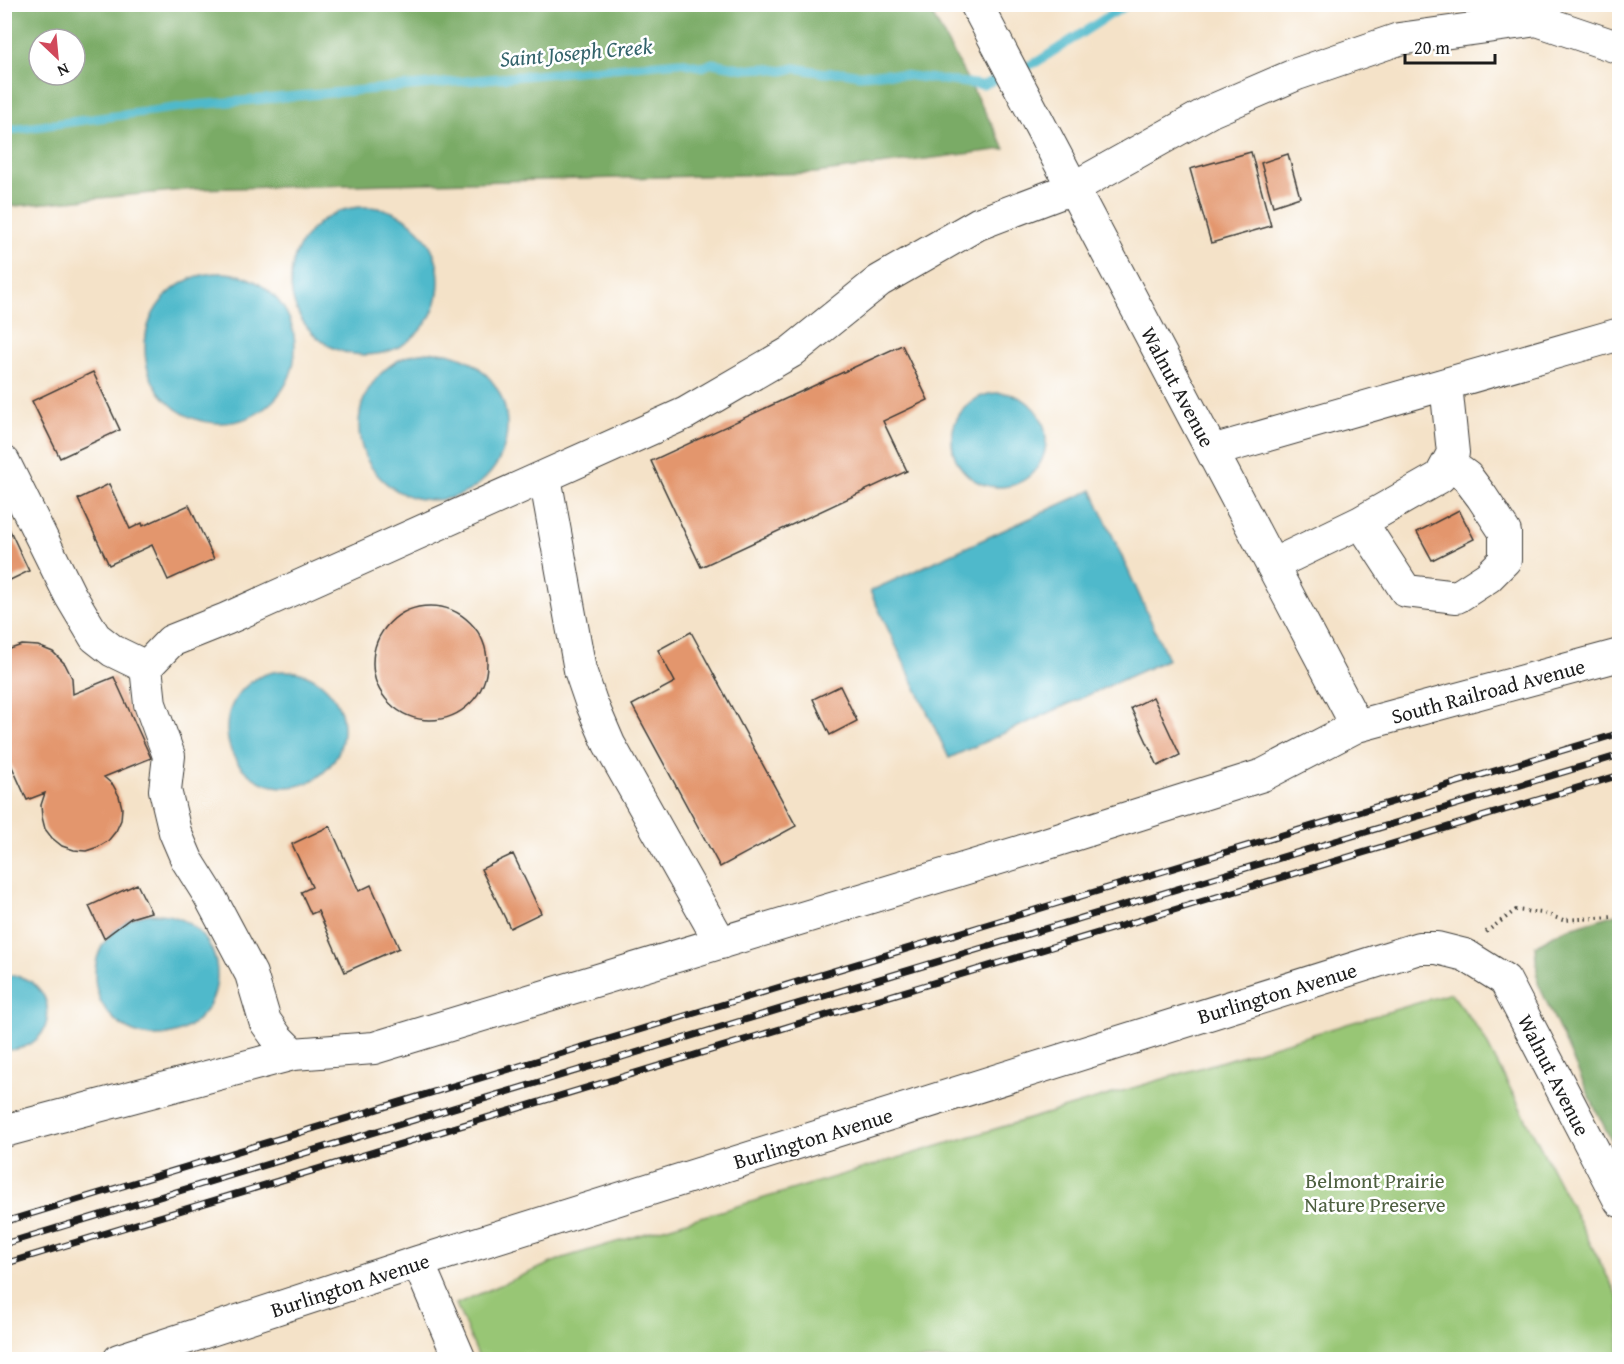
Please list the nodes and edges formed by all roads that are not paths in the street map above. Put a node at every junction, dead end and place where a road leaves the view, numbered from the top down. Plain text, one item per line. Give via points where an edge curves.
1 (976, 4) edge
2 (1620, 48) edge
3 (1073, 188) junction
4 (1620, 334) edge
5 (1446, 384) junction
6 (1212, 451) junction
7 (4, 462) edge
8 (1448, 463) junction
9 (545, 477) junction
10 (1361, 522) junction
11 (1272, 565) junction
12 (1620, 655) edge
13 (146, 667) junction
14 (1357, 726) junction
15 (721, 943) junction
16 (1505, 980) joint
17 (293, 1054) junction
18 (4, 1131) edge
19 (1620, 1201) edge
20 (418, 1262) junction
21 (119, 1359) edge
22 (460, 1359) edge

1 - 3 street, Walnut Avenue
2 - 3 street via 1537,20 1399,39 1297,74 1211,111
3 - 6 street, Walnut Avenue
3 - 9 street via 978,224 879,281 791,352 686,413
4 - 5 street
5 - 6 street
5 - 8 street via 1453,453
6 - 11 street, Walnut Avenue
7 - 13 street via 95,637
8 - 10 street via 1440,477
8 - 10 street via 1467,477 1505,532 1505,560 1488,578 1456,597 1406,591
9 - 13 street via 171,641
9 - 15 street via 580,670 591,702 609,744
10 - 11 street
11 - 14 street, Walnut Avenue
12 - 14 street, South Railroad Avenue
13 - 17 street via 150,704 169,756 165,790 175,832 251,974 265,1021
14 - 15 street, South Railroad Avenue via 1263,775
15 - 17 street, South Railroad Avenue via 374,1048
16 - 19 street, Walnut Avenue
16 - 20 street, Burlington Avenue via 1461,954 1419,948
17 - 18 street, South Railroad Avenue
20 - 21 street, Burlington Avenue
20 - 22 street

